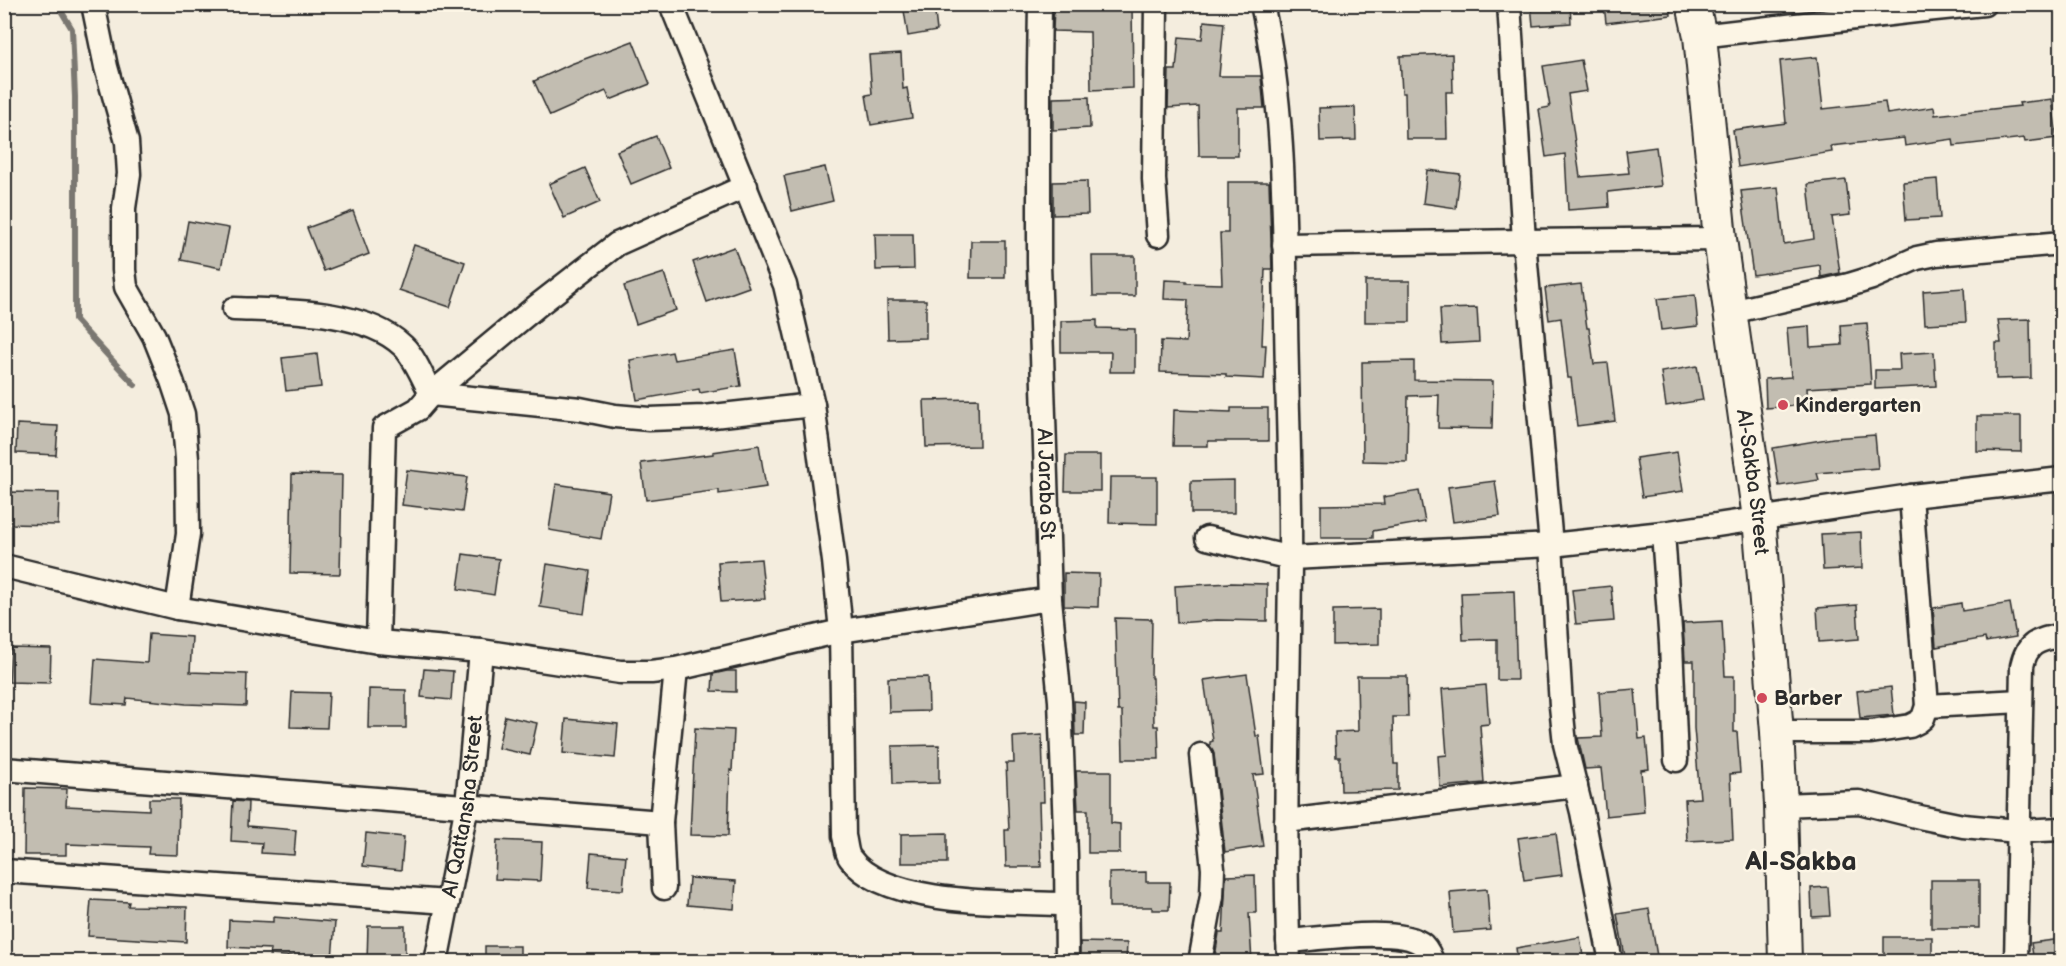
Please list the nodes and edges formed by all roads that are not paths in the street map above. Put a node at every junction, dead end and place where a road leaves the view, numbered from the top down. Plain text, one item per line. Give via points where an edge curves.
1 (93, 4) edge
2 (672, 4) edge
3 (1040, 4) edge
4 (1156, 4) edge
5 (1262, 4) edge
6 (1509, 4) edge
7 (1693, 4) edge
8 (1984, 4) edge
9 (1925, 7) edge
10 (1700, 36) junction
11 (746, 186) junction
12 (1158, 235) dead end
13 (1720, 239) junction
14 (1524, 241) junction
15 (2061, 243) edge
16 (1284, 245) junction
17 (234, 309) dead end
18 (1731, 312) junction
19 (431, 394) junction
20 (813, 405) junction
21 (2061, 478) edge
22 (1911, 496) junction
23 (1759, 518) junction
24 (1663, 533) junction
25 (1207, 538) dead end
26 (1551, 545) junction
27 (1291, 558) junction
28 (4, 566) edge
29 (1050, 599) junction
30 (177, 608) junction
31 (841, 631) junction
32 (2061, 635) edge
33 (378, 642) junction
34 (481, 651) junction
35 (676, 669) junction
36 (2021, 701) junction
37 (1927, 706) junction
38 (1777, 732) junction
39 (1201, 755) dead end
40 (1676, 760) dead end
41 (4, 769) edge
42 (1576, 786) junction
43 (467, 805) junction
44 (1781, 805) junction
45 (1286, 821) junction
46 (661, 822) junction
47 (2061, 829) edge
48 (2018, 831) junction
49 (4, 871) edge
50 (664, 888) dead end
51 (448, 902) junction
52 (1066, 904) junction
53 (1289, 951) edge
54 (436, 962) edge
55 (1066, 962) edge
56 (1200, 962) edge
57 (1432, 962) edge
58 (1611, 962) edge
59 (1785, 962) edge
60 (2016, 962) edge

1 - 30 street via 127,142 126,287 154,336 183,414 188,534
2 - 11 street
3 - 29 street, Al Jaraba St via 1040,264
4 - 12 street via 1154,179
5 - 16 street via 1279,126
6 - 14 street
7 - 10 main road, Al-Sakba Street
8 - 9 street
9 - 10 street
10 - 13 main road, Al-Sakba Street
11 - 19 street via 617,244
11 - 20 street via 784,285
13 - 14 street
13 - 18 main road, Al-Sakba Street
14 - 16 street
14 - 26 street
15 - 18 street via 1936,254 1849,285
16 - 27 street
17 - 19 street via 313,312 388,335 404,347
18 - 23 main road, Al-Sakba Street
19 - 20 street via 650,419
19 - 33 street via 418,409 384,428
20 - 31 street
21 - 22 street
22 - 23 street
22 - 37 street
23 - 24 street
23 - 38 main road, Al-Sakba Street
24 - 26 street
24 - 40 street
25 - 27 street
26 - 27 street
26 - 42 street via 1561,706 1565,744
27 - 45 street
28 - 30 street
29 - 31 street
29 - 52 street, Al Jaraba St via 1060,701
30 - 33 street
31 - 35 street
31 - 52 street via 844,836 849,857 864,872 889,885 921,894 955,901
32 - 36 street via 2039,640 2025,654
33 - 34 street
34 - 35 street via 620,672
34 - 43 street, Al Qattansha Street
35 - 46 street
36 - 37 street
36 - 48 street
37 - 38 street via 1923,718 1910,726 1871,732
38 - 44 main road, Al-Sakba Street
39 - 56 street via 1213,869
41 - 43 street
42 - 45 street
42 - 58 street
43 - 46 street
43 - 51 street, Al Qattansha Street
44 - 48 street via 1859,802 1963,826
44 - 59 main road, Al-Sakba Street
45 - 53 street
46 - 50 street
47 - 48 street
48 - 60 street
49 - 51 street
51 - 54 street, Al Qattansha Street
52 - 55 street, Al Jaraba St
53 - 57 street via 1385,934 1423,945

